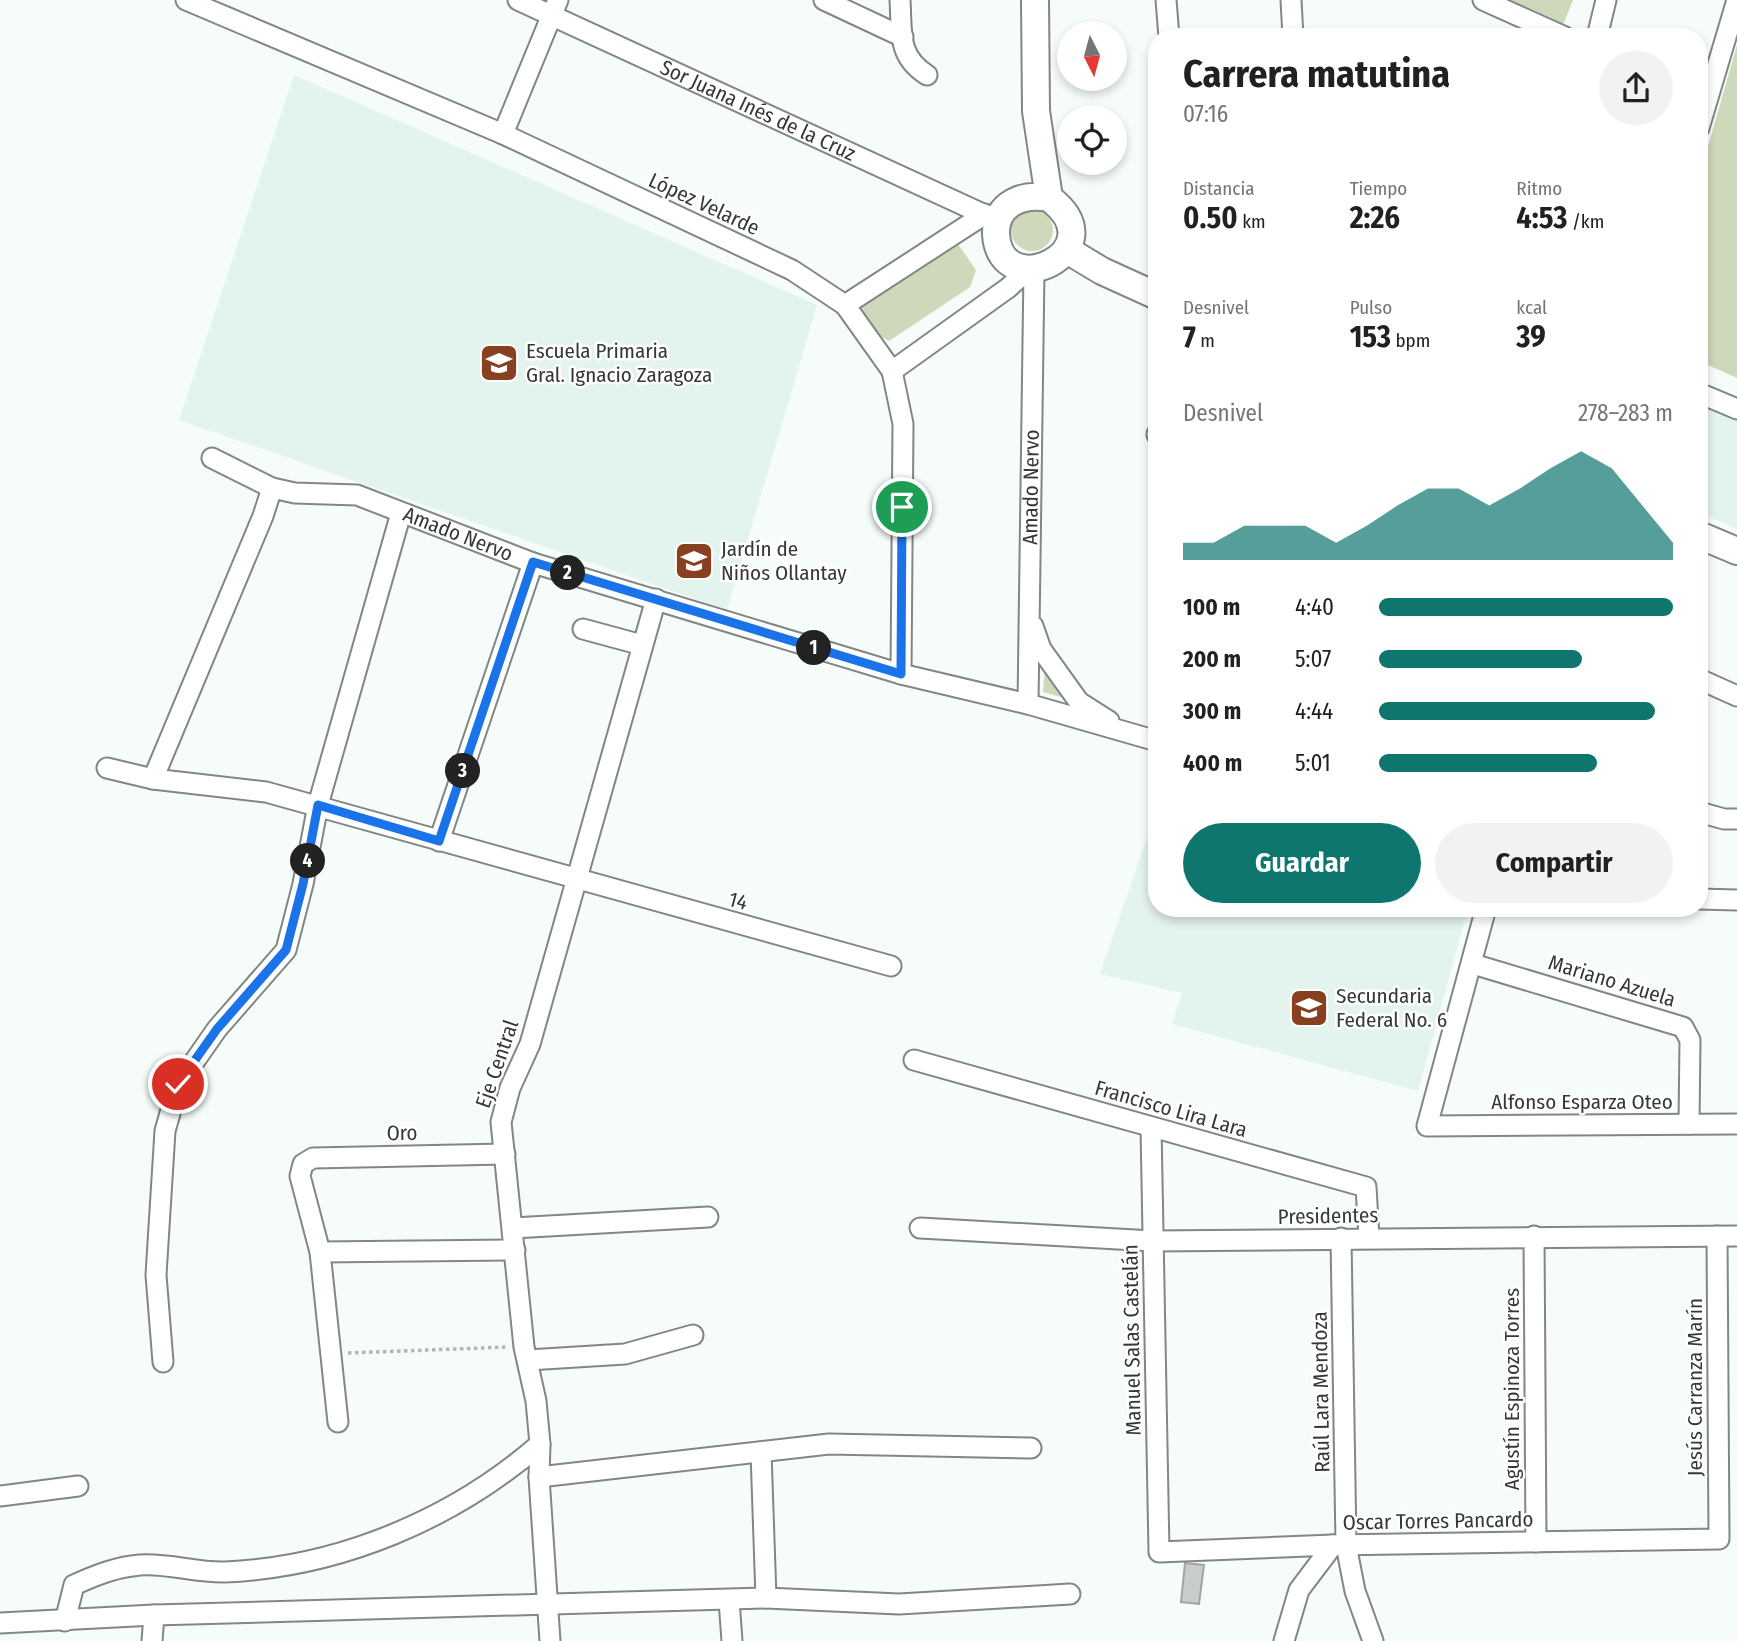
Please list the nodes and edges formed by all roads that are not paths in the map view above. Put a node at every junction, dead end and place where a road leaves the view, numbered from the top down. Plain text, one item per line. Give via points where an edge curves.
1 (186, 0) edge
2 (518, 0) edge
3 (824, 0) edge
4 (900, 0) edge
5 (1035, 0) edge
6 (1166, 0) edge
7 (1291, 0) edge
8 (1483, 0) edge
9 (1606, 0) edge
10 (1737, 0) edge
11 (555, 8) edge
12 (1168, 28) edge
13 (1293, 28) edge
14 (1545, 28) edge
15 (1599, 28) edge
16 (903, 37) junction
17 (926, 75) dead end
18 (1708, 81) edge
19 (503, 134) junction
20 (1049, 198) junction
21 (991, 218) junction
22 (1067, 250) junction
23 (1031, 269) junction
24 (1148, 292) edge
25 (845, 305) junction
26 (892, 372) junction
27 (1708, 397) edge
28 (1737, 409) edge
29 (212, 458) dead end
30 (272, 488) junction
31 (401, 513) junction
32 (1708, 539) edge
33 (1737, 551) edge
34 (533, 562) junction
35 (656, 599) junction
36 (1029, 615) junction
37 (583, 629) dead end
38 (642, 645) junction
39 (901, 674) junction
40 (1708, 683) edge
41 (1737, 696) edge
42 (1028, 704) junction
43 (1127, 732) junction
44 (1148, 738) edge
45 (107, 768) dead end
46 (153, 779) junction
47 (318, 805) junction
48 (1708, 815) edge
49 (1737, 819) edge
50 (439, 841) junction
51 (575, 880) junction
52 (1708, 899) edge
53 (1737, 900) edge
54 (1484, 917) edge
55 (1473, 964) junction
56 (891, 966) dead end
57 (914, 1060) dead end
58 (1689, 1124) junction
59 (1737, 1124) edge
60 (1151, 1126) junction
61 (505, 1154) junction
62 (708, 1217) dead end
63 (513, 1228) junction
64 (920, 1228) dead end
65 (1534, 1236) junction
66 (1717, 1236) junction
67 (1737, 1236) edge
68 (1341, 1238) junction
69 (1369, 1238) junction
70 (1153, 1241) junction
71 (515, 1250) junction
72 (320, 1252) junction
73 (693, 1335) dead end
74 (526, 1354) junction
75 (163, 1362) dead end
76 (338, 1422) dead end
77 (540, 1444) junction
78 (1031, 1448) dead end
79 (761, 1452) junction
80 (539, 1477) junction
81 (78, 1486) dead end
82 (0, 1496) edge
83 (1719, 1539) joint
84 (1536, 1542) junction
85 (1340, 1545) junction
86 (1159, 1552) joint
87 (1070, 1594) dead end
88 (766, 1598) junction
89 (729, 1600) junction
90 (547, 1606) junction
91 (154, 1615) junction
92 (65, 1621) junction
93 (0, 1623) edge
94 (152, 1641) edge
95 (550, 1641) edge
96 (732, 1641) edge
97 (1284, 1641) edge
98 (1373, 1641) edge

1 - 19 street, López Velarde
2 - 11 street, Sor Juana Inés de la Cruz
3 - 16 street
4 - 16 street
5 - 20 main road via 1037,111
6 - 12 street
7 - 13 street
8 - 14 street
9 - 15 street
10 - 18 street
11 - 19 street
11 - 21 street, Sor Juana Inés de la Cruz
16 - 17 street via 905,55
19 - 25 street, López Velarde via 792,270
20 - 21 main road via 1019,198
20 - 22 main road via 1069,220
21 - 23 main road via 1005,257
21 - 25 street
22 - 23 main road via 1048,267
22 - 24 main road
23 - 26 street
23 - 36 street, Amado Nervo
25 - 26 street, López Velarde
26 - 39 street, López Velarde via 903,424
27 - 28 street
29 - 30 street, Amado Nervo
30 - 31 street, Amado Nervo via 357,495
30 - 46 street
31 - 34 street, Amado Nervo
31 - 47 street
32 - 33 main road
34 - 35 street, Amado Nervo
34 - 50 street
35 - 38 street, Eje Central
35 - 39 street, Amado Nervo
36 - 42 street, Amado Nervo
36 - 43 street via 1041,649 1079,702
37 - 38 street
38 - 51 street, Eje Central
39 - 42 street, Amado Nervo
40 - 41 street
42 - 43 street, Amado Nervo
43 - 44 street, Amado Nervo
45 - 46 street, 14
46 - 47 street, 14 via 266,792
47 - 50 street, 14
47 - 75 street via 286,950 217,1029 178,1084 164,1132 156,1275
48 - 49 street
50 - 51 street, 14
51 - 56 street, 14
51 - 61 street, Eje Central via 530,1044 501,1122
52 - 53 street
54 - 55 street
55 - 58 street, Mariano Azuela via 1684,1027 1690,1040
55 - 58 street, Alfonso Esparza Oteo via 1427,1126
57 - 60 street, Francisco Lira Lara
58 - 59 street, Alfonso Esparza Oteo
60 - 69 street, Francisco Lira Lara via 1366,1187
60 - 70 street, Manuel Salas Castelán
61 - 63 street, Eje Central
61 - 72 street, Oro via 313,1158 303,1164 300,1176
62 - 63 street
63 - 71 street, Eje Central
64 - 70 street, Presidentes
65 - 66 street, Presidentes
65 - 69 street, Presidentes
65 - 84 street, Agustín Espinoza Torres
66 - 67 street, Presidentes
66 - 83 street, Jesús Carranza Marín
68 - 69 street, Presidentes
68 - 70 street, Presidentes
68 - 85 street, Raúl Lara Mendoza
70 - 86 street, Manuel Salas Castelán
71 - 72 street
71 - 74 street, Eje Central
72 - 76 street
73 - 74 street via 625,1354
74 - 77 street, Eje Central
77 - 80 street, Eje Central
77 - 92 street via 509,1471 372,1545 313,1560 225,1572 141,1565 104,1572 75,1585
78 - 79 street via 829,1444
79 - 80 street
79 - 88 street
80 - 90 street, Eje Central
81 - 82 street
83 - 84 street, Oscar Torres Pancardo
84 - 85 street, Oscar Torres Pancardo
85 - 86 street, Oscar Torres Pancardo
85 - 97 street via 1299,1590
85 - 98 street, Raúl Lara Mendoza
87 - 88 street via 899,1604
88 - 89 street
89 - 90 street
89 - 96 street
90 - 91 street
90 - 95 street, Eje Central
91 - 92 street
91 - 94 street
92 - 93 street

